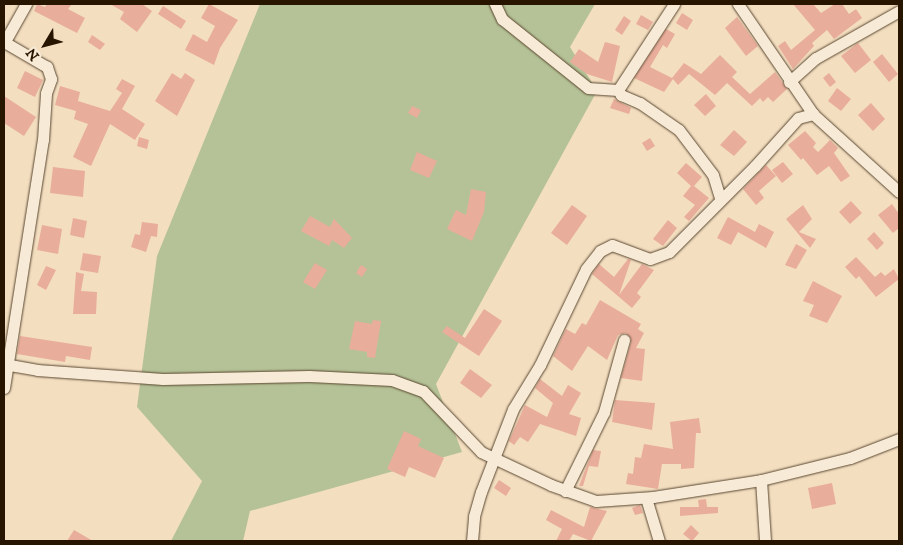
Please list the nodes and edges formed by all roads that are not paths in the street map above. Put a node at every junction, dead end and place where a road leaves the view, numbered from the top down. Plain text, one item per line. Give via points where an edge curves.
1 (26, 4) edge
2 (495, 4) edge
3 (674, 4) edge
4 (738, 4) edge
5 (899, 11) edge
6 (4, 42) edge
7 (789, 82) junction
8 (618, 90) junction
9 (813, 114) junction
10 (899, 192) edge
11 (720, 198) junction
12 (624, 340) dead end
13 (5, 364) edge
14 (4, 388) edge
15 (899, 440) edge
16 (496, 460) junction
17 (761, 480) junction
18 (565, 491) junction
19 (646, 498) junction
20 (472, 541) edge
21 (659, 541) edge
22 (765, 541) edge

1 - 6 street
2 - 8 street via 502,19 588,88
3 - 8 street
4 - 7 street
5 - 7 street via 816,58
6 - 13 street via 47,67 51,79 46,93 43,140
7 - 9 street
8 - 11 street via 621,95 640,103 680,130 712,175
9 - 10 street
9 - 11 street via 798,118 755,166
11 - 16 street via 661,257 650,259 612,245 591,262 540,365 513,408
12 - 18 street via 604,412
13 - 14 street
13 - 16 street via 37,370 163,379 309,376 392,380 423,391 472,445
15 - 17 street via 850,458
16 - 18 street
16 - 20 street via 475,512
17 - 19 street
17 - 22 street
18 - 19 street via 596,501
19 - 21 street

